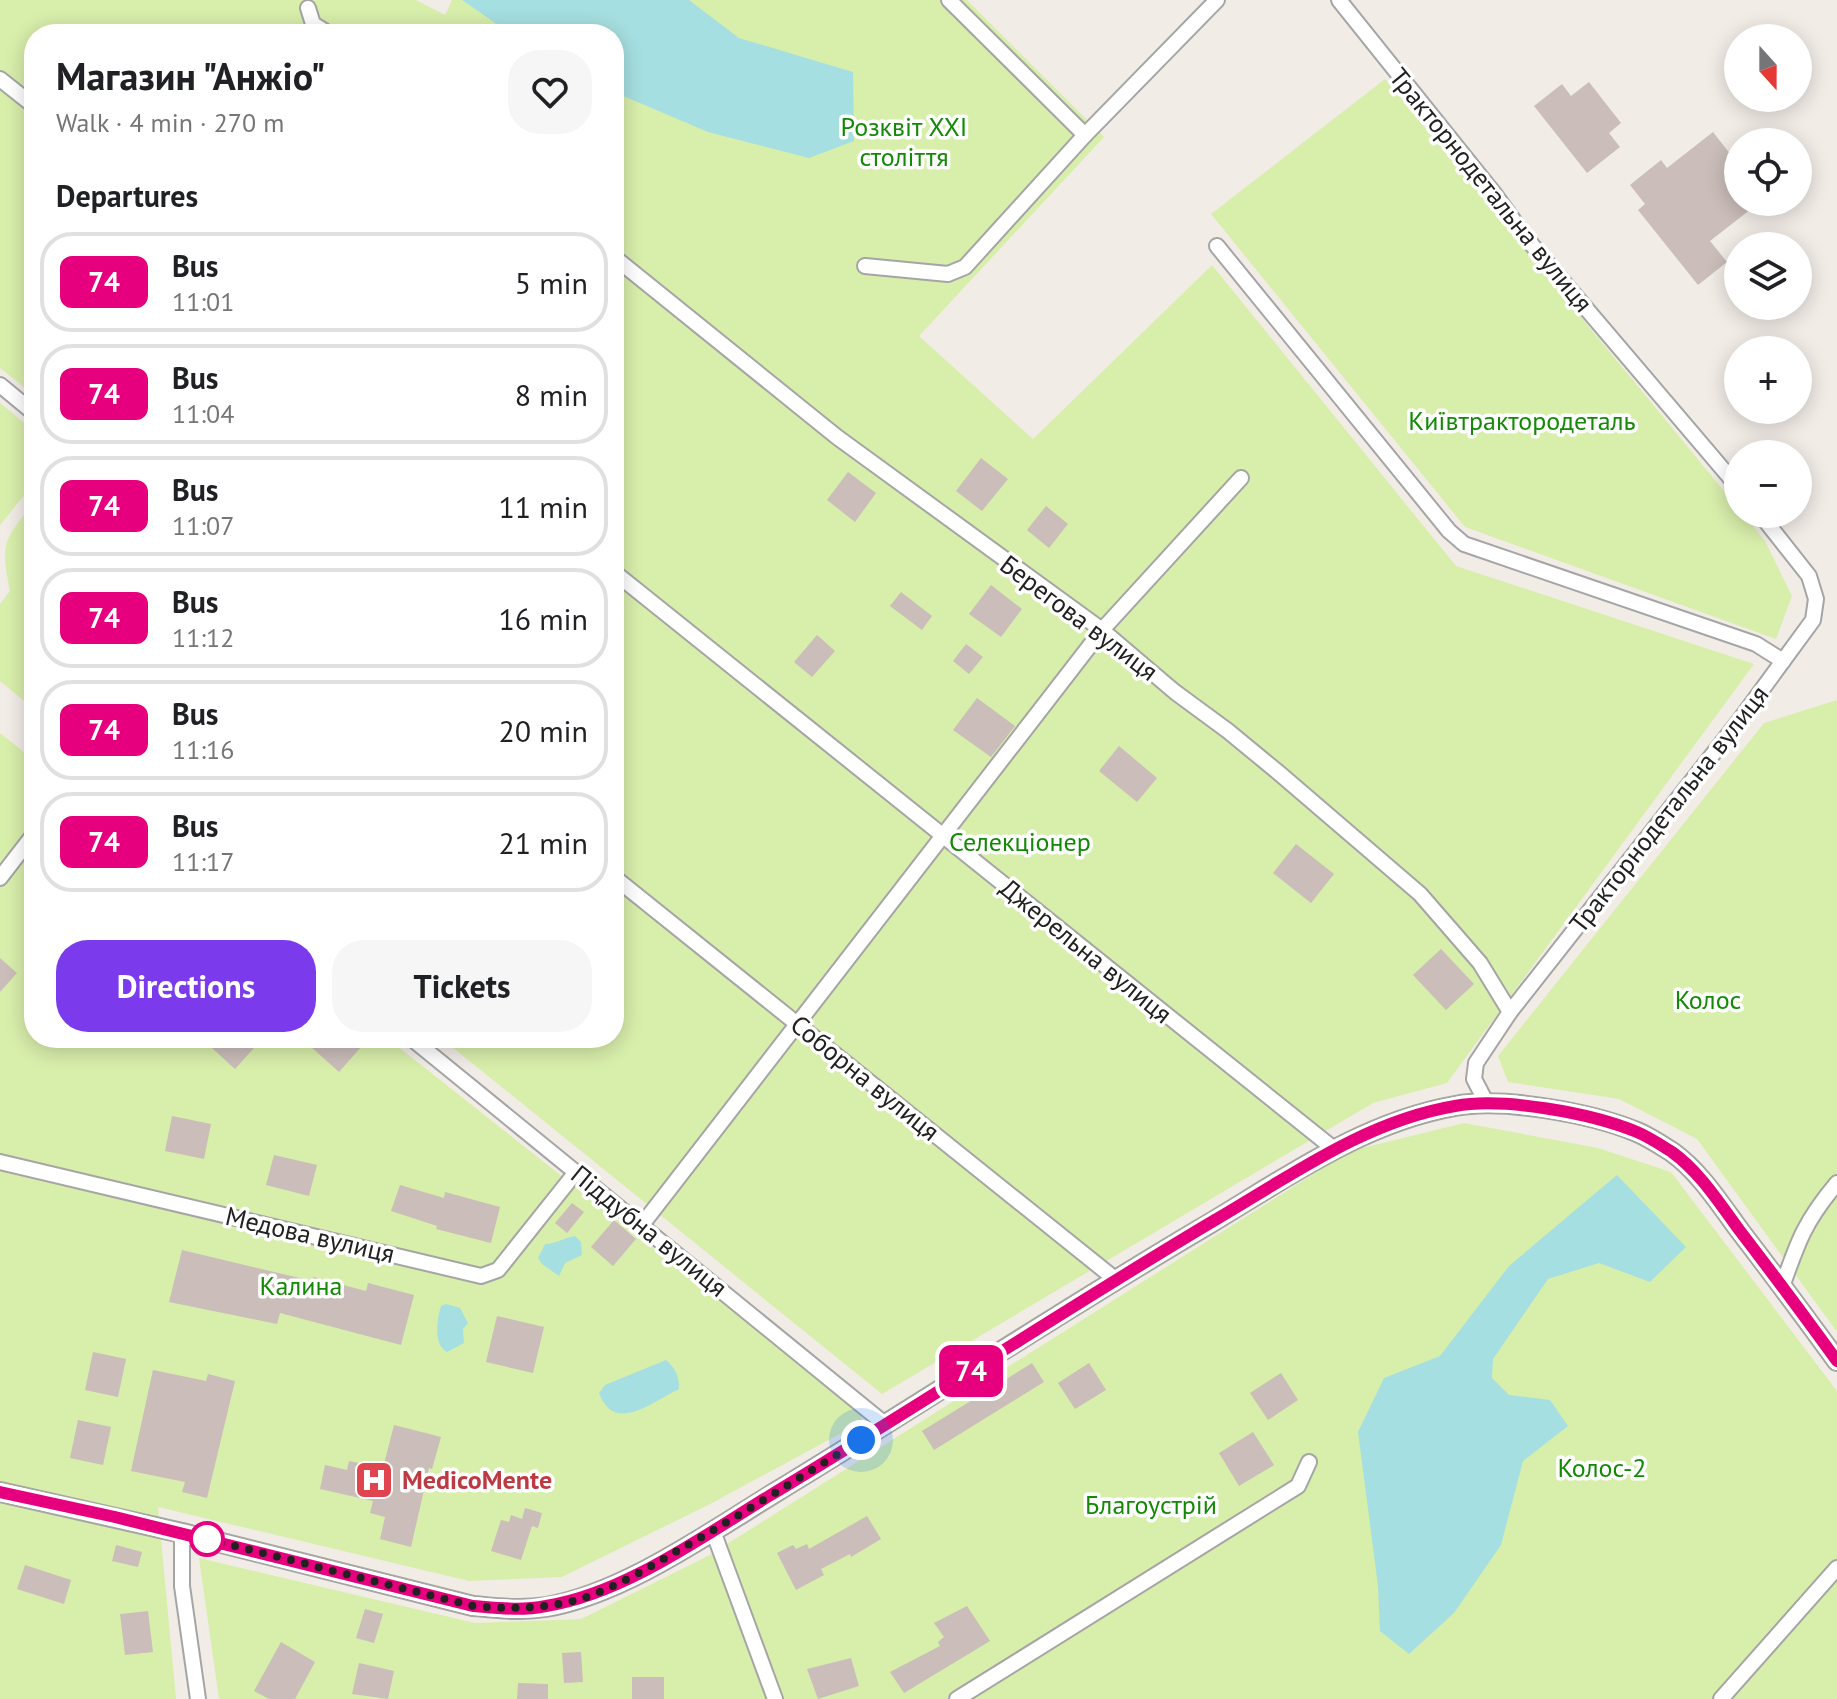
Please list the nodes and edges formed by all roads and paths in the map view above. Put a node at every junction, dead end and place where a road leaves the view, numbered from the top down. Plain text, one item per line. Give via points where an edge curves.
1 (949, 0) edge
2 (1339, 0) edge
3 (1215, 1) edge
4 (308, 8) dead end
5 (313, 24) edge
6 (0, 79) edge
7 (24, 98) edge
8 (1085, 135) junction
9 (1217, 246) dead end
10 (624, 265) edge
11 (865, 266) dead end
12 (0, 385) edge
13 (24, 405) edge
14 (1724, 471) edge
15 (1241, 478) dead end
16 (1771, 528) edge
17 (624, 580) edge
18 (1102, 630) junction
19 (1783, 661) junction
20 (943, 836) junction
21 (24, 847) edge
22 (0, 878) edge
23 (624, 885) edge
24 (1510, 1012) junction
25 (797, 1024) junction
26 (423, 1048) edge
27 (1486, 1102) junction
28 (1334, 1149) junction
29 (0, 1162) edge
30 (576, 1172) junction
31 (1837, 1183) edge
32 (641, 1226) junction
33 (1115, 1279) junction
34 (1782, 1287) junction
35 (1837, 1361) edge
36 (886, 1425) junction
37 (1309, 1462) dead end
38 (0, 1492) edge
39 (713, 1531) junction
40 (182, 1533) junction
41 (1837, 1568) edge
42 (198, 1699) edge
43 (775, 1699) edge
44 (957, 1699) edge
45 (1721, 1699) edge

1 - 8 street
2 - 14 street, Тракторнодетальна вулиця via 1527,239
3 - 8 street
4 - 5 street
6 - 7 street
8 - 11 street via 965,267 948,274
9 - 19 street via 1464,544 1756,644
10 - 18 street, Берегова вулиця via 837,437
12 - 13 street
15 - 18 street
16 - 19 street, Тракторнодетальна вулиця via 1809,576 1816,599 1813,620
17 - 20 street, Джерельна вулиця
18 - 20 street
18 - 24 street, Берегова вулиця via 1420,894 1480,963
19 - 24 street, Тракторнодетальна вулиця
20 - 25 street
20 - 28 street, Джерельна вулиця
21 - 22 street
23 - 25 street, Соборна вулиця
24 - 27 street, Тракторнодетальна вулиця via 1476,1063 1474,1079
25 - 32 street
25 - 33 street, Соборна вулиця
26 - 30 street, Піддубна вулиця
27 - 28 street via 1423,1113
27 - 34 street via 1596,1119 1639,1133 1676,1155 1706,1185
28 - 33 street
29 - 30 street, Медова вулиця via 481,1276 498,1270
30 - 32 street, Піддубна вулиця
31 - 34 street via 1806,1224
32 - 36 street, Піддубна вулиця
33 - 36 street
34 - 35 street
36 - 39 street
37 - 44 street via 1298,1486
38 - 40 street
39 - 40 street via 580,1599 512,1610 473,1606
39 - 43 street
40 - 42 street via 182,1586
41 - 45 street

